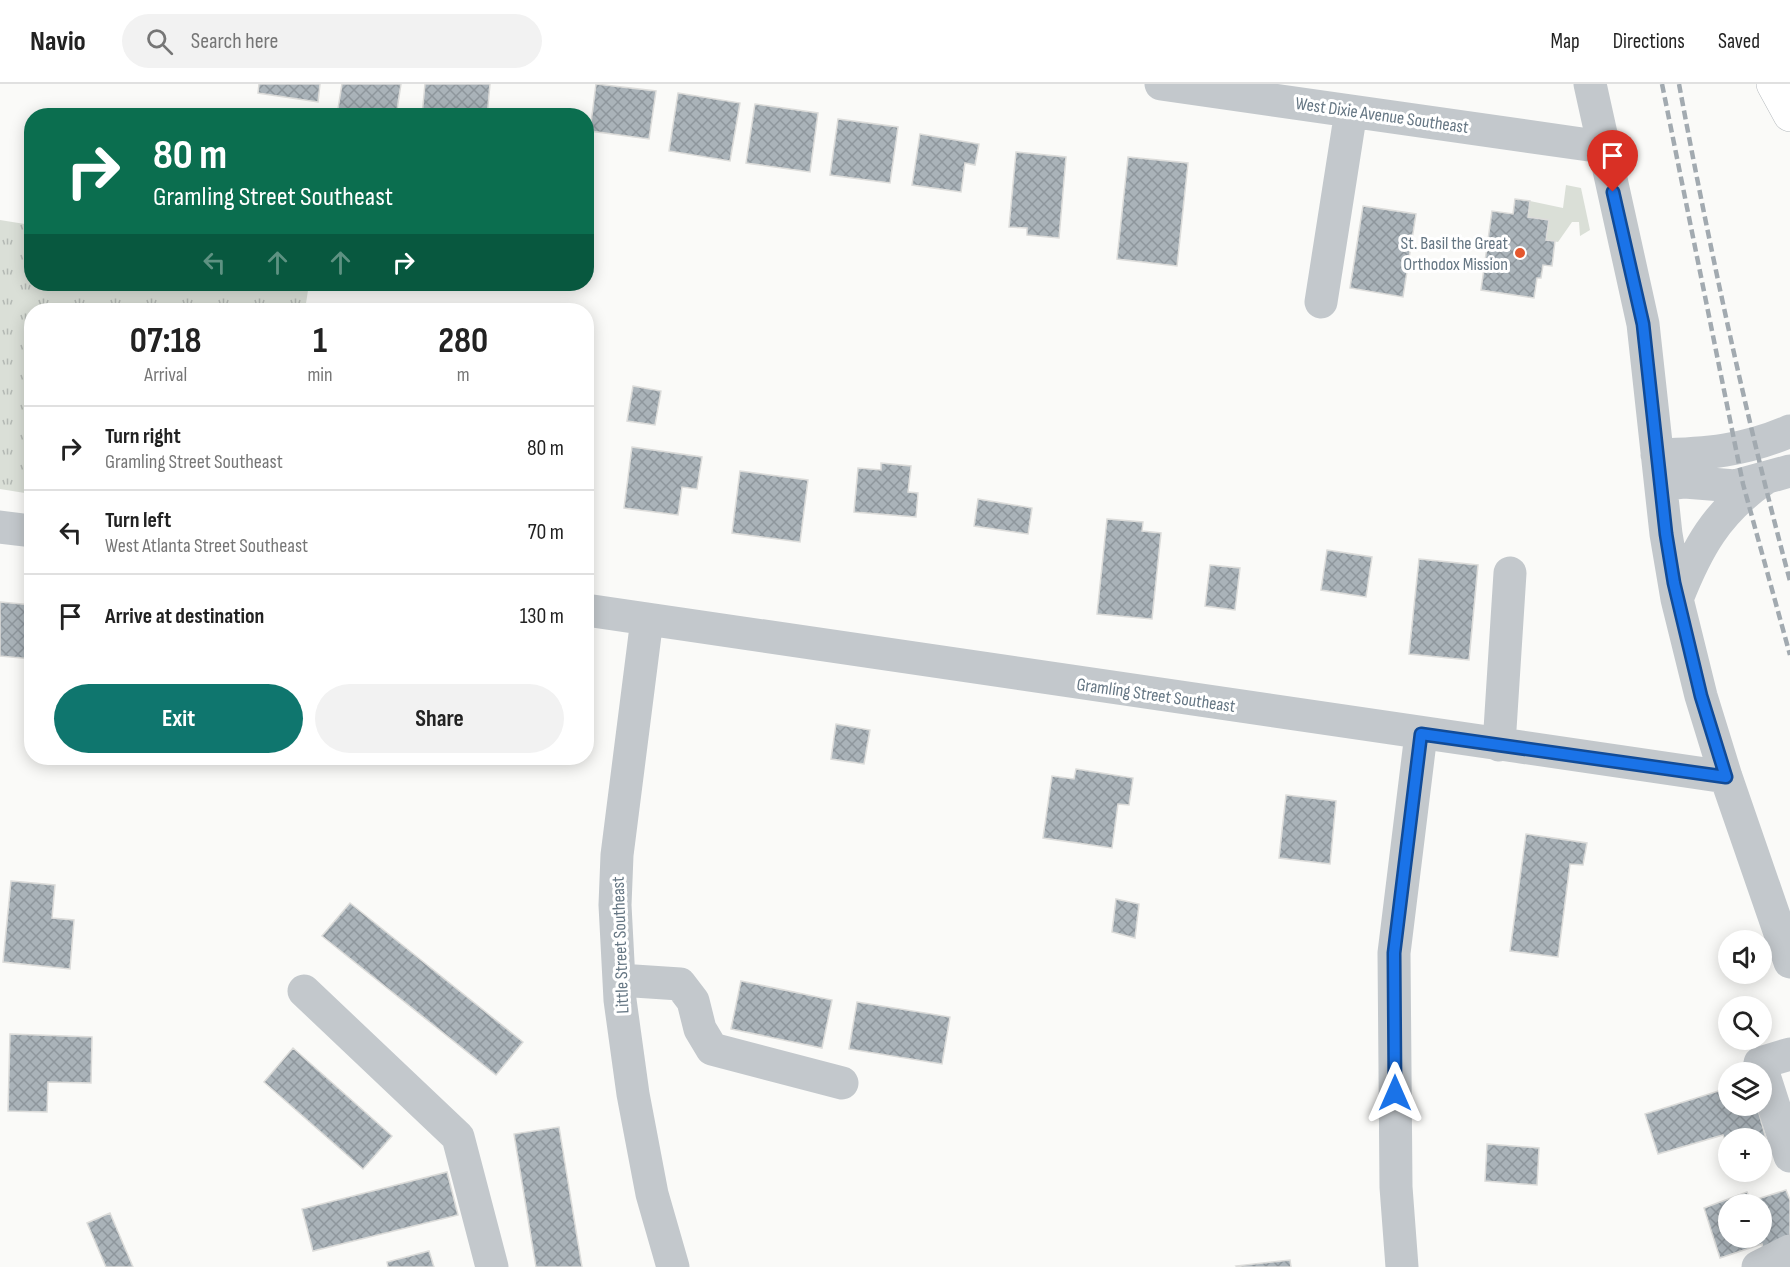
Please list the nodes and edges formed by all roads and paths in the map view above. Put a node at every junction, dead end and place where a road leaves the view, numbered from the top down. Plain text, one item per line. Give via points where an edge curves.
1 (1161, 84) edge
2 (1590, 84) edge
3 (1351, 111) junction
4 (1604, 147) junction
5 (1321, 302) dead end
6 (1790, 431) edge
7 (1659, 470) junction
8 (1776, 476) edge
9 (0, 527) edge
10 (24, 530) edge
11 (1510, 573) dead end
12 (1677, 598) junction
13 (594, 611) edge
14 (647, 619) junction
15 (1421, 734) junction
16 (1500, 745) junction
17 (1726, 777) junction
18 (1790, 962) edge
19 (619, 980) junction
20 (304, 991) dead end
21 (1790, 1054) edge
22 (842, 1083) dead end
23 (1790, 1156) edge
24 (1790, 1251) edge
25 (492, 1267) edge
26 (673, 1267) edge
27 (1402, 1267) edge
28 (1758, 1267) edge

1 - 3 street, West Dixie Avenue Southeast
2 - 4 street
3 - 4 street, West Dixie Avenue Southeast
3 - 5 street
4 - 7 street via 1643,324
6 - 7 street via 1771,440 1710,453
7 - 8 street via 1685,482 1735,486
7 - 12 street
8 - 12 street via 1737,500 1705,539
9 - 10 street
11 - 16 street
12 - 17 street
13 - 14 street, Gramling Street Southeast
14 - 15 street, Gramling Street Southeast
14 - 19 street, Little Street Southeast via 617,855
15 - 16 street, Gramling Street Southeast
15 - 27 street via 1394,953 1396,1187
16 - 17 street, Gramling Street Southeast
17 - 18 street
19 - 22 street via 680,984 693,1001 700,1029 712,1049
19 - 26 street, Little Street Southeast via 633,1094 652,1194
20 - 25 street via 458,1137
21 - 23 street via 1760,1063
24 - 28 street

